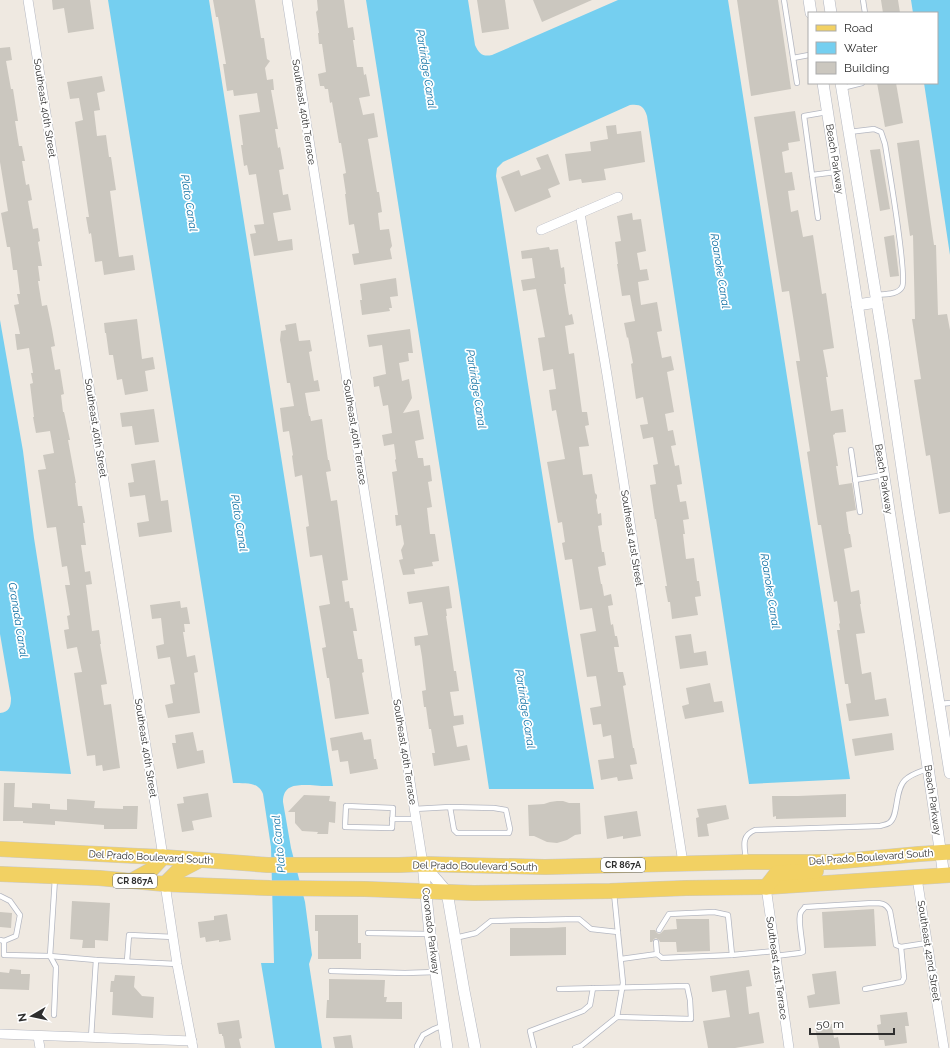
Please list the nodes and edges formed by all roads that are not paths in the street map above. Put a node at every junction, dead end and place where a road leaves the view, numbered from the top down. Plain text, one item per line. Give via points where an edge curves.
1 (28, 0) edge
2 (287, 0) edge
3 (784, 0) edge
4 (809, 0) edge
5 (829, 0) edge
6 (863, 0) edge
7 (811, 12) edge
8 (831, 12) edge
9 (865, 12) edge
10 (808, 55) edge
11 (793, 58) junction
12 (797, 83) dead end
13 (823, 84) edge
14 (852, 84) edge
15 (842, 85) edge
16 (845, 109) junction
17 (827, 112) junction
18 (849, 132) junction
19 (836, 172) junction
20 (812, 175) junction
21 (618, 197) dead end
22 (580, 213) junction
23 (818, 218) dead end
24 (541, 230) dead end
25 (876, 298) junction
26 (857, 305) junction
27 (851, 450) dead end
28 (883, 475) junction
29 (855, 480) junction
30 (908, 509) junction
31 (860, 512) dead end
32 (889, 512) junction
33 (944, 704) edge
34 (929, 768) junction
35 (950, 773) edge
36 (450, 807) junction
37 (414, 810) junction
38 (392, 818) junction
39 (416, 820) junction
40 (0, 849) edge
41 (945, 852) edge
42 (162, 857) junction
43 (200, 860) junction
44 (747, 862) junction
45 (832, 862) junction
46 (683, 863) junction
47 (423, 864) junction
48 (0, 874) edge
49 (55, 876) junction
50 (947, 876) edge
51 (917, 878) junction
52 (131, 881) junction
53 (165, 884) junction
54 (766, 887) junction
55 (666, 889) junction
56 (425, 891) junction
57 (613, 891) junction
58 (447, 892) junction
59 (0, 896) edge
60 (659, 930) dead end
61 (618, 932) junction
62 (368, 933) dead end
63 (430, 934) junction
64 (174, 937) junction
65 (455, 938) junction
66 (2, 941) edge
67 (656, 942) dead end
68 (927, 943) junction
69 (901, 947) junction
70 (657, 954) junction
71 (775, 954) junction
72 (2, 955) edge
73 (732, 955) junction
74 (50, 956) junction
75 (621, 959) junction
76 (96, 960) junction
77 (127, 961) junction
78 (177, 964) junction
79 (331, 971) dead end
80 (436, 972) junction
81 (622, 987) junction
82 (593, 988) junction
83 (559, 989) dead end
84 (865, 989) dead end
85 (54, 1015) dead end
86 (617, 1017) junction
87 (444, 1025) junction
88 (0, 1034) edge
89 (38, 1036) junction
90 (91, 1038) junction
91 (193, 1044) edge
92 (40, 1048) edge
93 (417, 1048) edge
94 (447, 1048) edge
95 (475, 1048) edge
96 (534, 1048) edge
97 (575, 1048) edge
98 (789, 1048) edge
99 (944, 1048) edge

1 - 42 street, Southeast 40th Street
2 - 37 street, Southeast 40th Terrace
3 - 11 lane
4 - 7 street
5 - 8 street
6 - 9 lane
10 - 11 lane
11 - 12 lane
13 - 17 street, Beach Parkway
14 - 15 lane
15 - 16 street, Beach Parkway
16 - 17 street
16 - 18 street, Beach Parkway
17 - 19 street, Beach Parkway
17 - 20 lane via 804,116
18 - 25 street, Beach Parkway
18 - 25 lane via 874,129 880,132 885,144 903,264 903,286 894,293
19 - 20 lane
19 - 26 street, Beach Parkway
20 - 23 lane
21 - 22 street
22 - 24 street
22 - 46 street, Southeast 41st Street
25 - 26 street
25 - 30 street, Beach Parkway
26 - 28 street, Beach Parkway
27 - 29 lane
28 - 29 lane
28 - 32 street, Beach Parkway
29 - 31 lane
30 - 32 street
30 - 33 street, Beach Parkway
32 - 34 street, Beach Parkway
33 - 35 street, Beach Parkway
34 - 41 street, Beach Parkway
34 - 44 lane via 911,775 904,781 900,788 894,818 888,824 755,830 745,838
36 - 36 lane via 454,830 457,833 509,833 506,810
36 - 37 lane
37 - 39 street, Southeast 40th Terrace
38 - 38 lane via 393,808 346,806 345,827 392,828
38 - 39 lane
39 - 47 street, Southeast 40th Terrace
40 - 42 main road, Del Prado Boulevard South / CR 867A
41 - 45 main road, Del Prado Boulevard South / CR 867A
41 - 50 street, Beach Parkway
42 - 43 main road, Del Prado Boulevard South / CR 867A
42 - 52 main road via 151,870
43 - 47 main road, Del Prado Boulevard South / CR 867A via 268,865
43 - 53 main road via 177,872
44 - 45 main road, Del Prado Boulevard South / CR 867A
44 - 46 main road, Del Prado Boulevard South / CR 867A
45 - 54 main road via 822,871 777,873
46 - 47 main road, Del Prado Boulevard South / CR 867A via 545,867
46 - 55 main road via 677,878
47 - 56 street, Coronado Parkway
47 - 58 street, Coronado Parkway
48 - 49 main road, CR 867A
49 - 52 main road, CR 867A
49 - 74 lane
50 - 51 main road, CR 867A
51 - 54 main road, CR 867A
51 - 68 street, Southeast 42nd Street
52 - 53 main road, CR 867A
53 - 56 main road, CR 867A
53 - 64 street
54 - 55 main road, CR 867A
54 - 71 street, Southeast 41st Terrace
55 - 57 main road, CR 867A
56 - 58 main road, CR 867A
56 - 63 street, Coronado Parkway
57 - 58 main road, CR 867A
57 - 61 lane
58 - 65 street
59 - 66 lane via 10,901 20,915 16,936
60 - 73 lane via 669,914 714,912 728,915
61 - 65 lane via 591,929 579,919 491,921 476,933
61 - 75 lane
62 - 63 lane
63 - 80 street, Coronado Parkway
64 - 77 lane via 129,935
64 - 78 street
65 - 95 street
66 - 72 lane
67 - 70 lane
68 - 69 lane
68 - 99 street, Southeast 42nd Street
69 - 71 lane via 896,945 888,906 874,902 806,907 800,917 803,952
69 - 84 lane via 904,978 902,982
70 - 73 lane via 662,958
70 - 75 lane
71 - 73 lane
71 - 98 street, Southeast 41st Terrace
72 - 74 lane
74 - 76 lane
74 - 85 lane via 56,967
75 - 81 lane
76 - 77 lane
76 - 90 lane
77 - 78 lane
78 - 91 street
79 - 80 lane
80 - 87 street, Coronado Parkway
81 - 82 lane
81 - 86 lane
81 - 86 lane via 687,986 691,1019
82 - 83 lane
82 - 96 lane via 590,1005 583,1011 530,1031
86 - 97 lane
87 - 93 lane via 423,1035
87 - 94 street, Coronado Parkway
88 - 89 street
89 - 90 street
89 - 92 street
90 - 91 street

